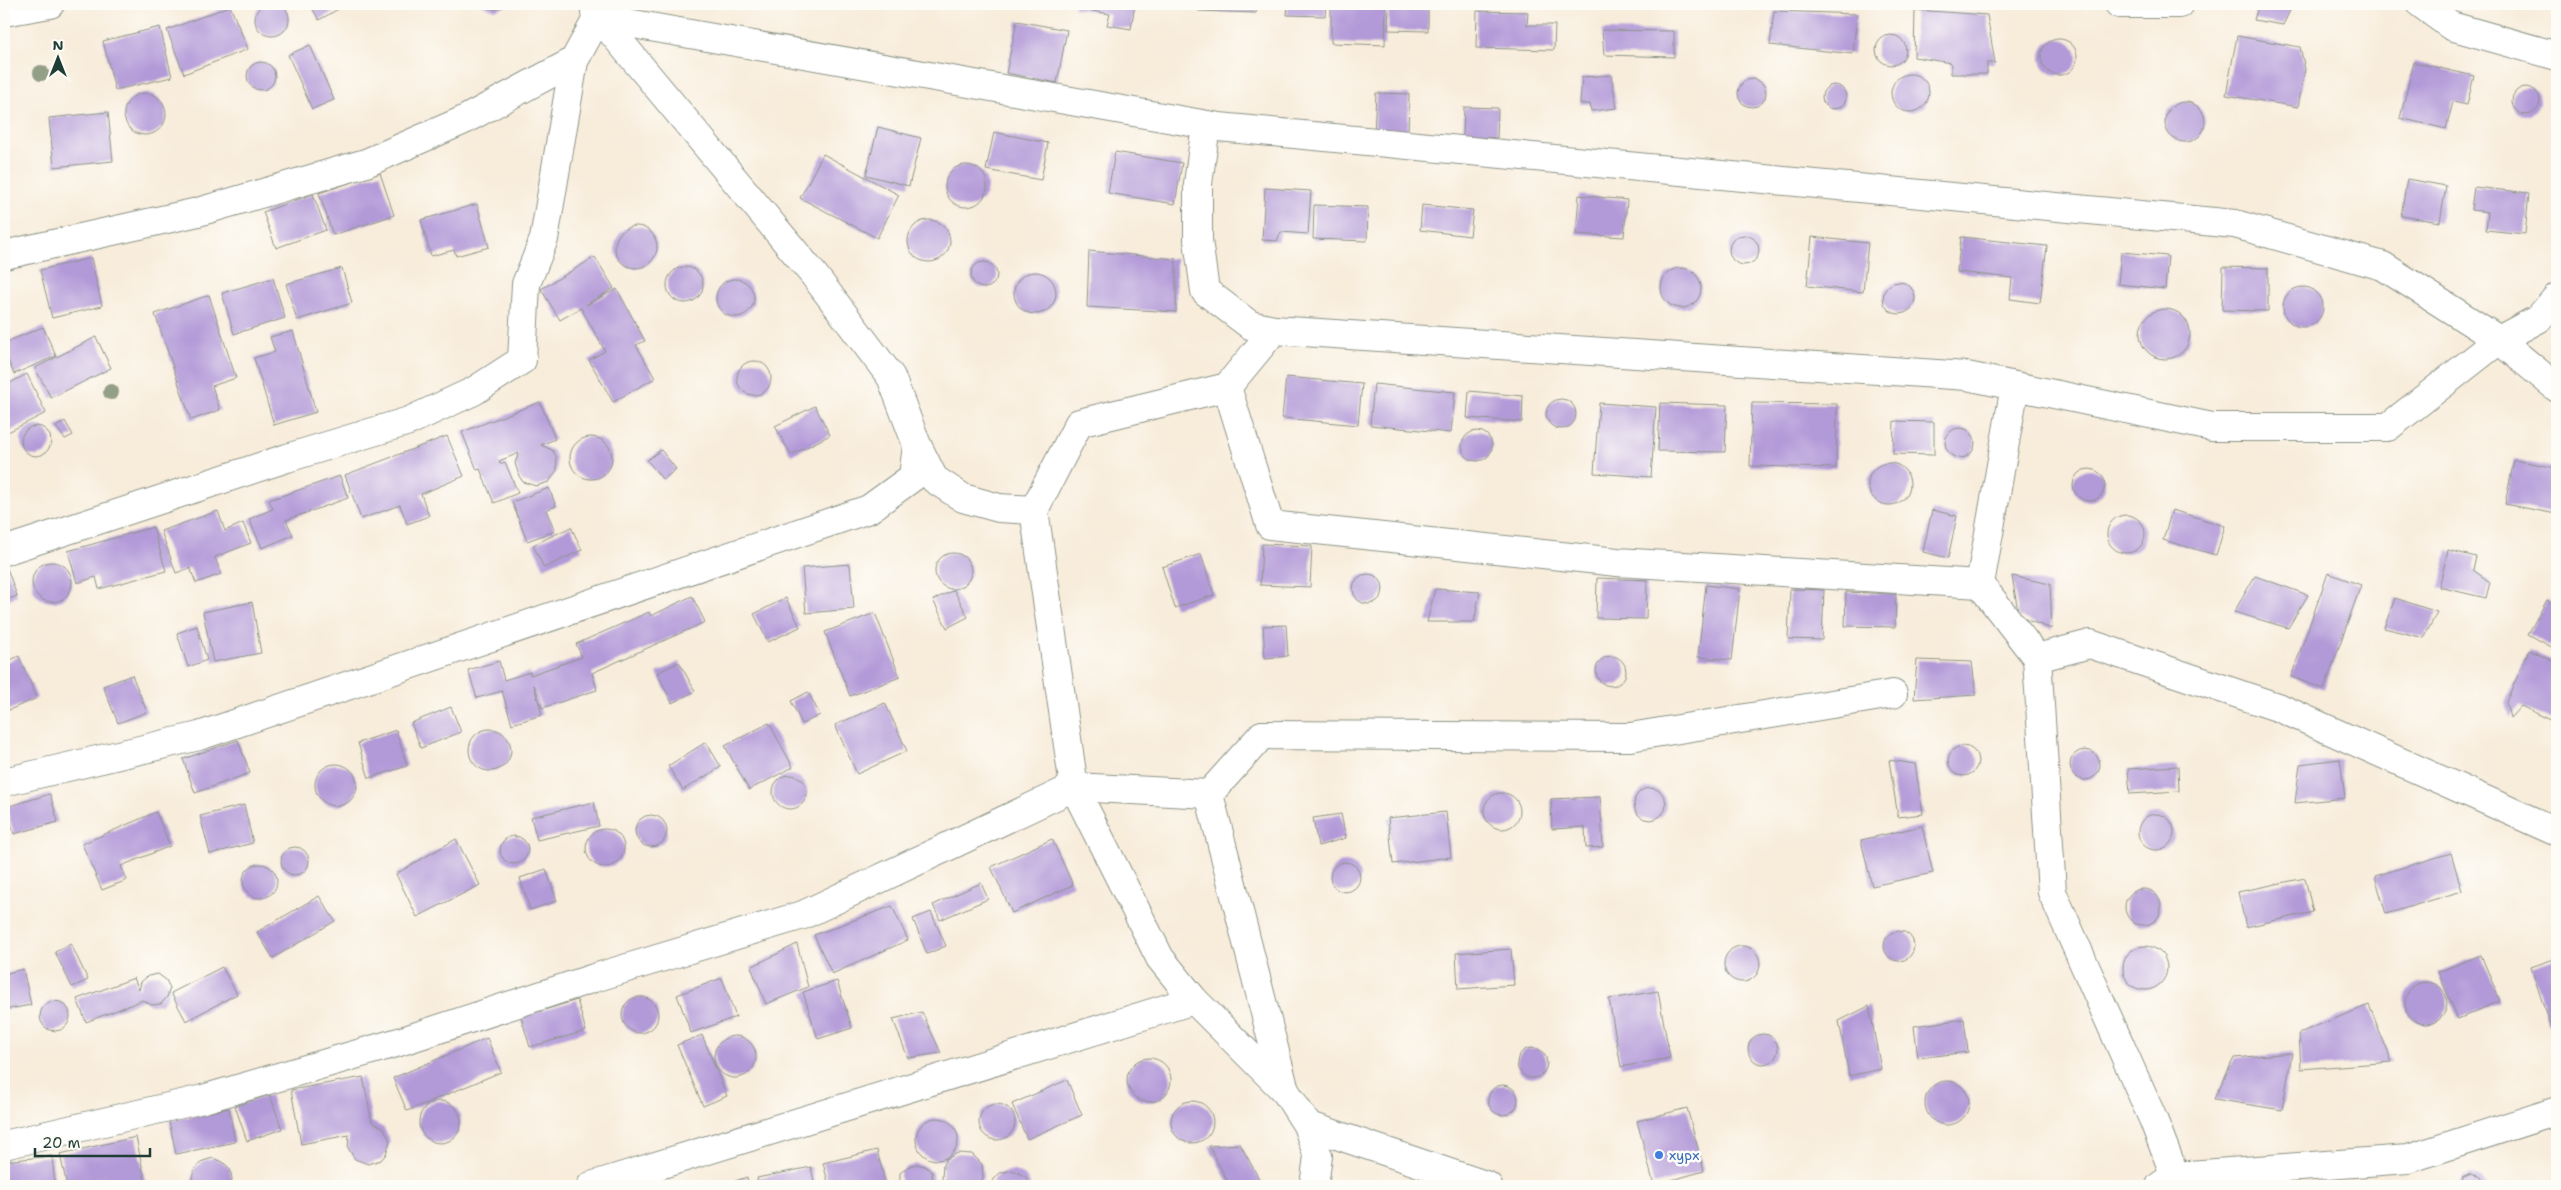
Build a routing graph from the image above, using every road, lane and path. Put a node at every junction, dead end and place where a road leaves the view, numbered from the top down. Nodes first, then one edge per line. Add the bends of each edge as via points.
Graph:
1 (50, 4) edge
2 (2119, 4) edge
3 (2179, 4) edge
4 (2421, 4) edge
5 (598, 8) edge
6 (4, 12) edge
7 (2557, 56) edge
8 (574, 61) junction
9 (1206, 125) junction
10 (4, 255) edge
11 (2557, 297) edge
12 (1274, 330) junction
13 (2499, 340) junction
14 (2015, 386) junction
15 (1227, 387) junction
16 (2557, 388) edge
17 (917, 445) junction
18 (1034, 510) junction
19 (4, 552) edge
20 (1980, 584) junction
21 (2037, 658) junction
22 (1893, 694) dead end
23 (4, 782) edge
24 (1074, 787) junction
25 (1209, 794) junction
26 (2557, 832) edge
27 (1194, 1000) junction
28 (1286, 1092) junction
29 (2557, 1111) edge
30 (1307, 1125) junction
31 (4, 1145) edge
32 (2167, 1181) edge
33 (591, 1186) edge
34 (1314, 1186) edge
35 (1488, 1186) edge

1 - 6 street
2 - 3 street
4 - 7 street via 2450,26
5 - 8 street
5 - 9 street
5 - 17 street via 814,275 891,376
8 - 10 street via 462,121 366,163 198,212
8 - 19 street via 544,239 526,284 522,360 474,391 409,421
9 - 12 street via 1198,184 1198,240 1205,291 1250,325
9 - 13 street via 2235,224 2383,266
11 - 13 street via 2538,319
12 - 14 street via 1967,376
12 - 15 street
13 - 14 street via 2388,426 2212,426
13 - 16 street
14 - 20 street
15 - 18 street via 1079,423
15 - 20 street via 1270,525 1617,562
17 - 18 street via 934,479 963,498 999,508
17 - 23 street via 913,477 869,509 199,736
18 - 24 street
20 - 21 street
21 - 26 street via 2090,644 2099,647 2280,708
21 - 32 street via 2052,892 2152,1119
22 - 25 street via 1630,737 1262,735
24 - 25 street
24 - 27 street via 1160,958
24 - 31 street via 804,916 594,978 399,1042 203,1099
25 - 28 street
27 - 28 street
27 - 33 street
28 - 30 street
29 - 32 street via 2408,1159
30 - 34 street via 1318,1156
30 - 35 street

